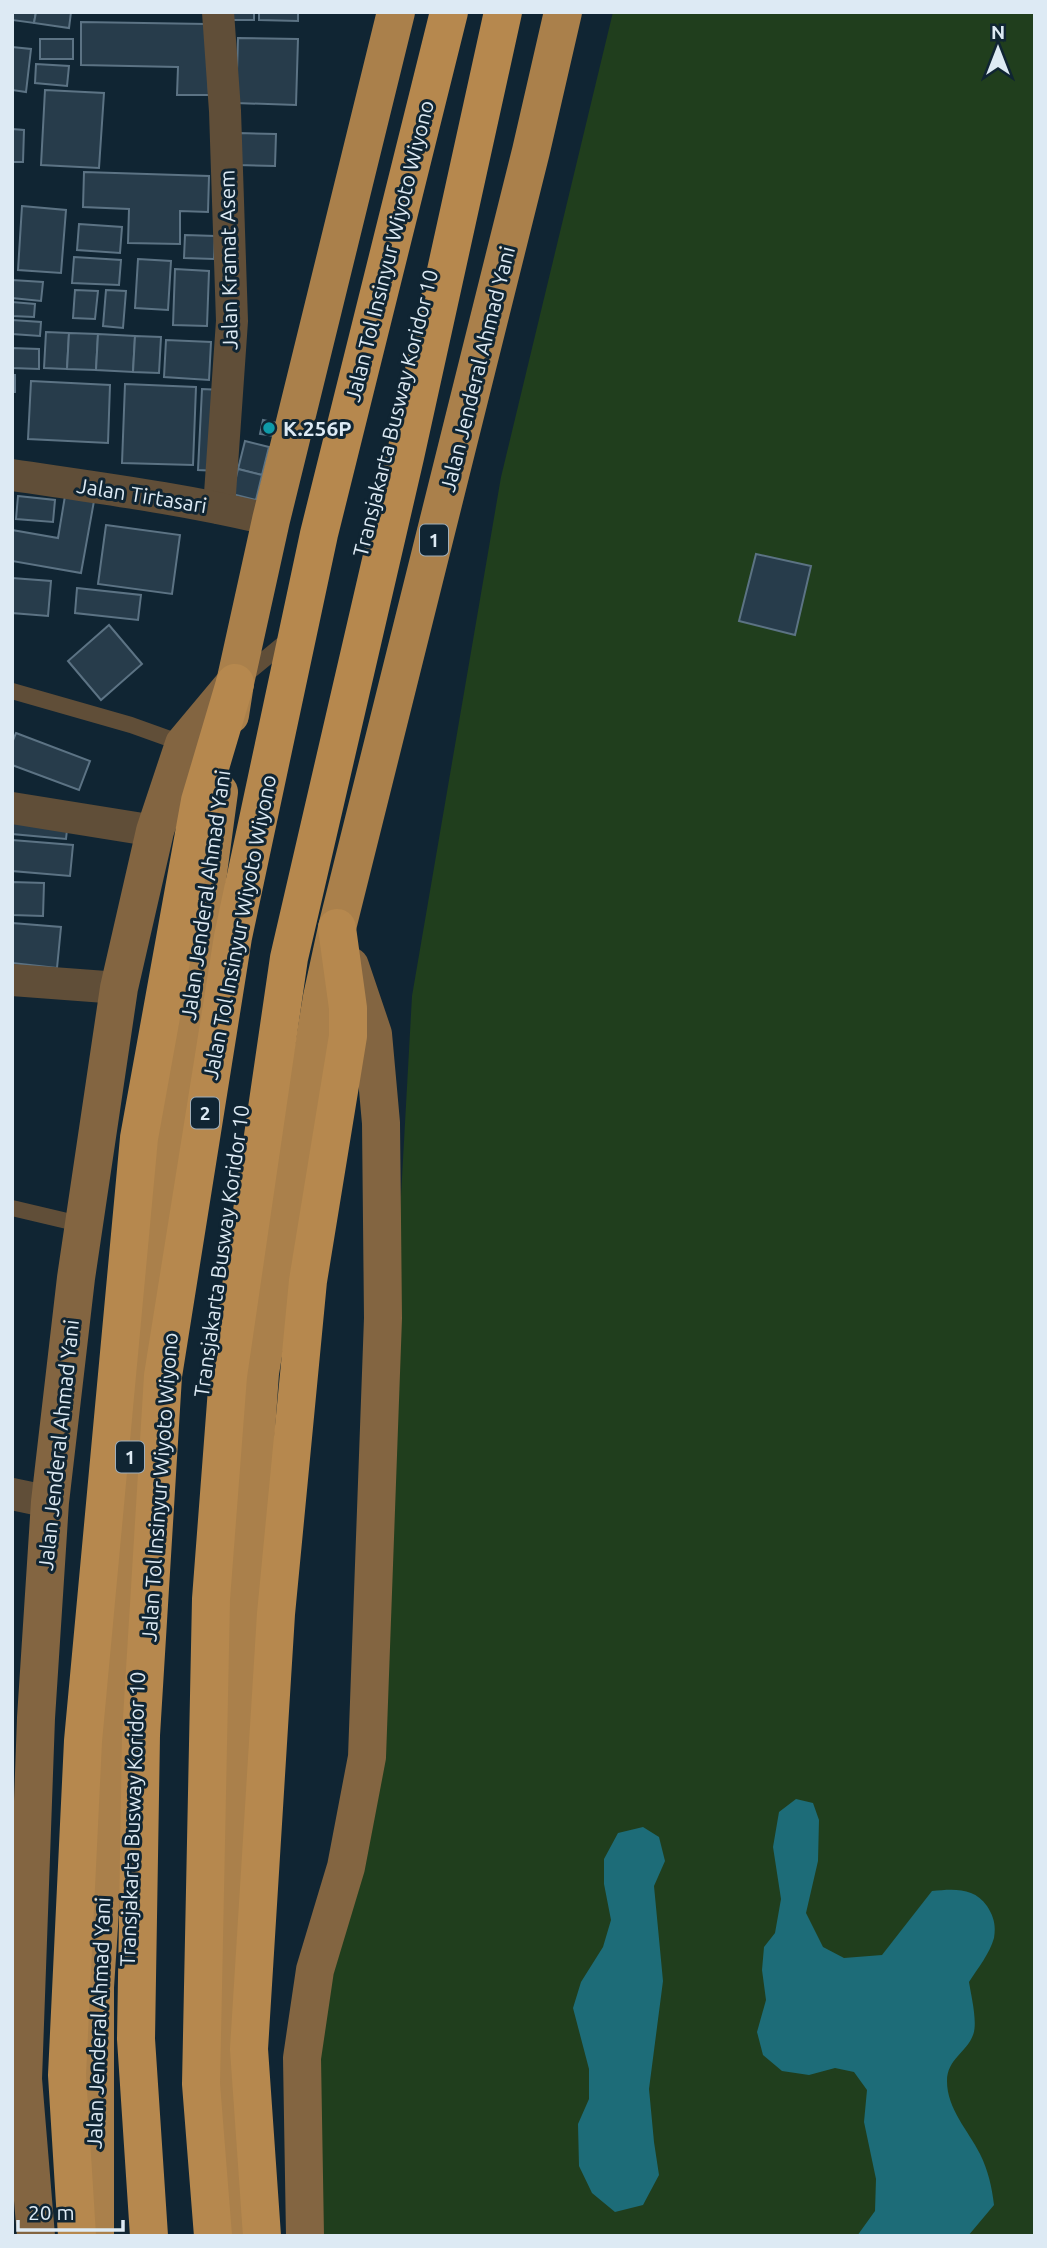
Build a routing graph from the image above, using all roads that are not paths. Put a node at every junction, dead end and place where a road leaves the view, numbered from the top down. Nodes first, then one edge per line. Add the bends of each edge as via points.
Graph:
1 (218, 12) edge
2 (396, 12) edge
3 (449, 12) edge
4 (460, 12) edge
5 (503, 12) edge
6 (516, 12) edge
7 (563, 12) edge
8 (12, 475) edge
9 (219, 508) junction
10 (271, 520) junction
11 (315, 618) junction
12 (235, 683) junction
13 (12, 691) edge
14 (184, 744) junction
15 (12, 808) edge
16 (316, 823) junction
17 (155, 831) junction
18 (337, 928) junction
19 (12, 980) edge
20 (119, 988) junction
21 (12, 1208) edge
22 (84, 1225) junction
23 (12, 1494) edge
24 (50, 1502) junction
25 (18, 2080) edge
26 (36, 2236) edge
27 (77, 2236) edge
28 (94, 2236) edge
29 (149, 2236) edge
30 (160, 2236) edge
31 (207, 2236) edge
32 (213, 2236) edge
33 (239, 2236) edge
34 (262, 2236) edge
35 (305, 2236) edge

1 - 9 street, Jalan Kramat Asem via 232,321
2 - 10 highway, Jalan Jenderal Ahmad Yani / 1
3 - 29 highway, Jalan Tol Insinyur Wiyoto Wiyono / 2, bridge via 319,534 236,923 163,1376 141,1735 136,2039
4 - 11 lane, Transjakarta Busway Koridor 10
5 - 32 highway, bridge via 289,958 228,1376 211,1599 201,2070
6 - 16 lane, Transjakarta Busway Koridor 10
7 - 18 highway, Jalan Jenderal Ahmad Yani / 1
8 - 9 street, Jalan Tirtasari
9 - 10 street, Jalan Tirtasari
10 - 12 highway, Jalan Jenderal Ahmad Yani / 1
11 - 12 lane
11 - 30 lane, Transjakarta Busway Koridor 10 via 247,940 176,1379 153,1739 147,2034
12 - 14 main road, Jalan Jenderal Ahmad Yani / 1
12 - 27 highway via 200,801 139,1138 83,1741 67,2075
12 - 28 highway, Jalan Jenderal Ahmad Yani / 1 via 131,1439 95,1987
13 - 14 lane via 131,724
14 - 17 main road, Jalan Jenderal Ahmad Yani / 1
15 - 17 street
16 - 18 lane, Transjakarta Busway Koridor 10
16 - 31 lane, Transjakarta Busway Koridor 10 via 301,881 271,1053 224,1363 216,1453 200,1770 194,2027
17 - 20 main road, Jalan Jenderal Ahmad Yani / 1
18 - 33 highway, Jalan Jenderal Ahmad Yani / 1 via 259,1386 242,1633 225,2071
18 - 34 highway via 348,1036 305,1309 276,1614 248,2049
18 - 35 main road via 373,1034 382,1124 383,1318 367,1757 346,1867 315,1970 302,2058
19 - 20 street
20 - 22 main road, Jalan Jenderal Ahmad Yani / 1
21 - 22 lane
22 - 24 main road, Jalan Jenderal Ahmad Yani / 1
23 - 24 street
24 - 25 main road, Jalan Jenderal Ahmad Yani / 1 via 30,1717
25 - 26 main road, Jalan Jenderal Ahmad Yani / 1

